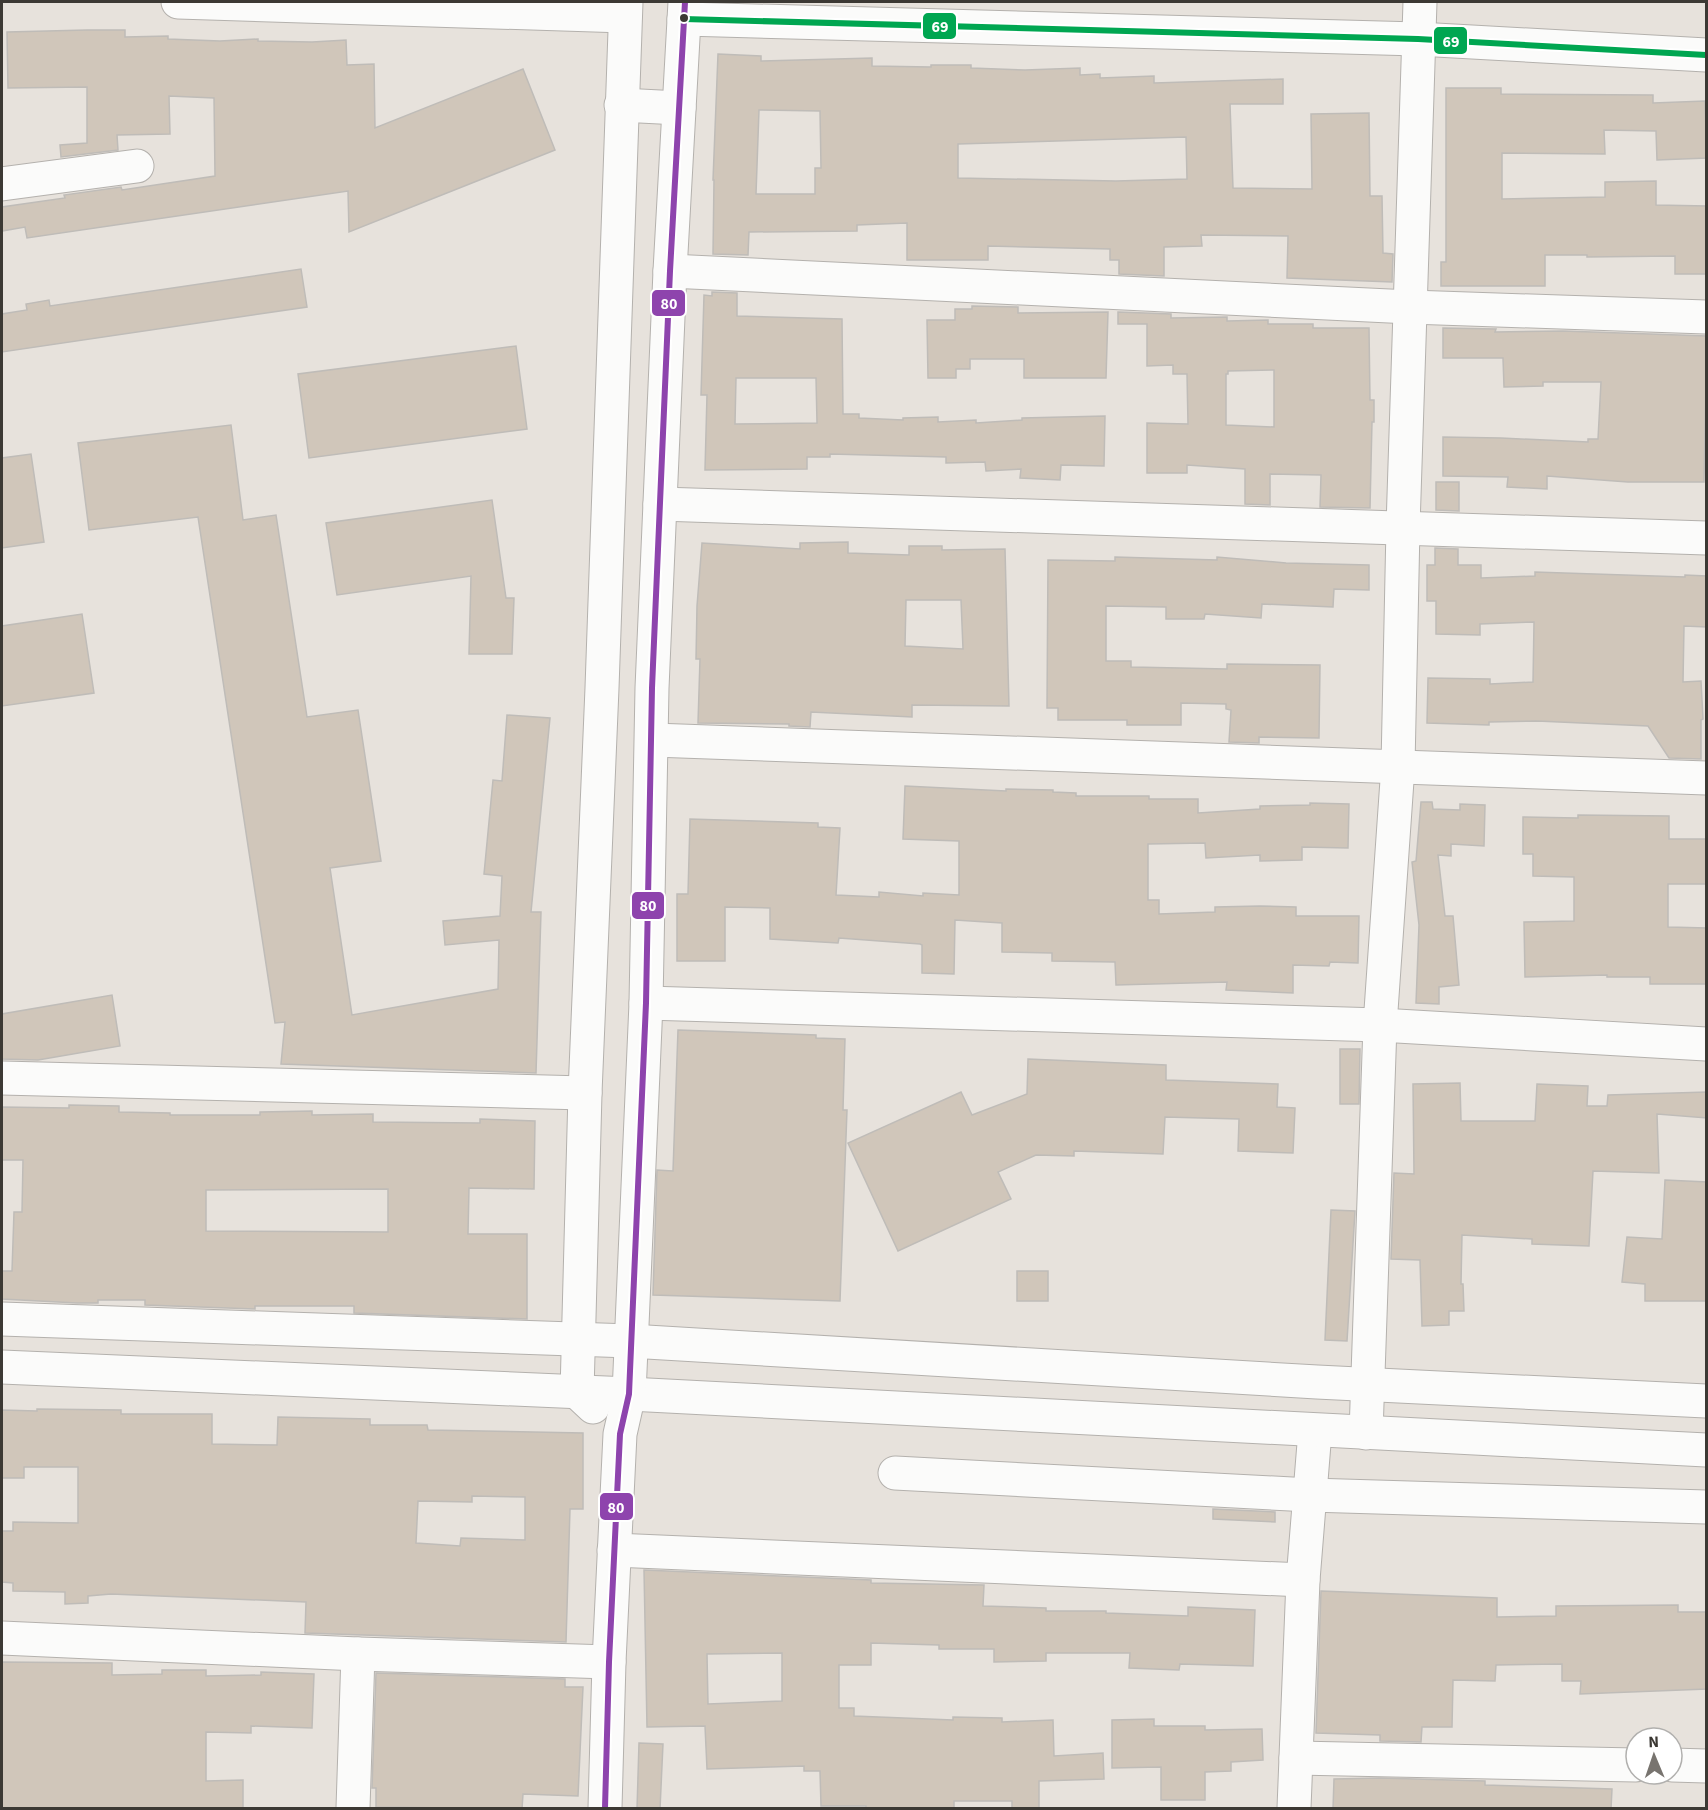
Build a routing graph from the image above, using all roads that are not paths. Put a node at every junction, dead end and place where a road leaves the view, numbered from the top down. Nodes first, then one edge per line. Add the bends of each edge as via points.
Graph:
1 (178, 2) edge
2 (1420, 2) edge
3 (625, 9) edge
4 (684, 10) edge
5 (1418, 39) junction
6 (1707, 55) edge
7 (621, 105) junction
8 (679, 108) junction
9 (137, 166) dead end
10 (2, 184) edge
11 (670, 271) junction
12 (1410, 307) junction
13 (1707, 317) edge
14 (660, 504) junction
15 (1403, 527) junction
16 (1707, 538) edge
17 (653, 740) junction
18 (1398, 766) junction
19 (1707, 778) edge
20 (645, 1004) junction
21 (1380, 1025) junction
22 (1707, 1044) edge
23 (2, 1078) edge
24 (585, 1093) junction
25 (2, 1319) edge
26 (579, 1339) junction
27 (630, 1341) junction
28 (2, 1367) edge
29 (1366, 1385) junction
30 (577, 1392) junction
31 (629, 1394) junction
32 (1707, 1401) edge
33 (1315, 1431) junction
34 (1366, 1433) junction
35 (620, 1434) junction
36 (1707, 1450) edge
37 (895, 1473) dead end
38 (1310, 1495) junction
39 (1707, 1507) edge
40 (614, 1550) junction
41 (1303, 1581) junction
42 (2, 1638) edge
43 (358, 1654) junction
44 (609, 1662) junction
45 (1296, 1758) junction
46 (1624, 1765) edge
47 (1684, 1765) edge
48 (1707, 1766) edge
49 (353, 1809) edge
50 (605, 1809) edge
51 (1294, 1809) edge

1 - 3 street
2 - 5 street
3 - 7 street
4 - 5 street
4 - 8 street
5 - 6 street
5 - 12 street
7 - 8 street
7 - 24 street
8 - 11 street
9 - 10 street
11 - 12 street
11 - 14 street
12 - 13 street
12 - 15 street
14 - 15 street
14 - 17 street
15 - 16 street
15 - 18 street
17 - 18 street
17 - 20 street
18 - 19 street
18 - 21 street
20 - 21 street
20 - 27 street
21 - 22 street
21 - 29 street
23 - 24 street
24 - 26 street
25 - 26 street
26 - 27 street
26 - 30 street
27 - 29 street
27 - 31 street
28 - 30 street
29 - 32 street
29 - 34 street
30 - 31 street
30 - 35 street
31 - 33 street
31 - 35 street
33 - 34 street
33 - 38 street
34 - 36 street
35 - 40 street
37 - 38 street
38 - 39 street
38 - 41 street
40 - 41 street
40 - 44 street
41 - 45 street
42 - 43 street
43 - 44 street
43 - 49 street
44 - 50 street
45 - 46 street
45 - 51 street
47 - 48 street

